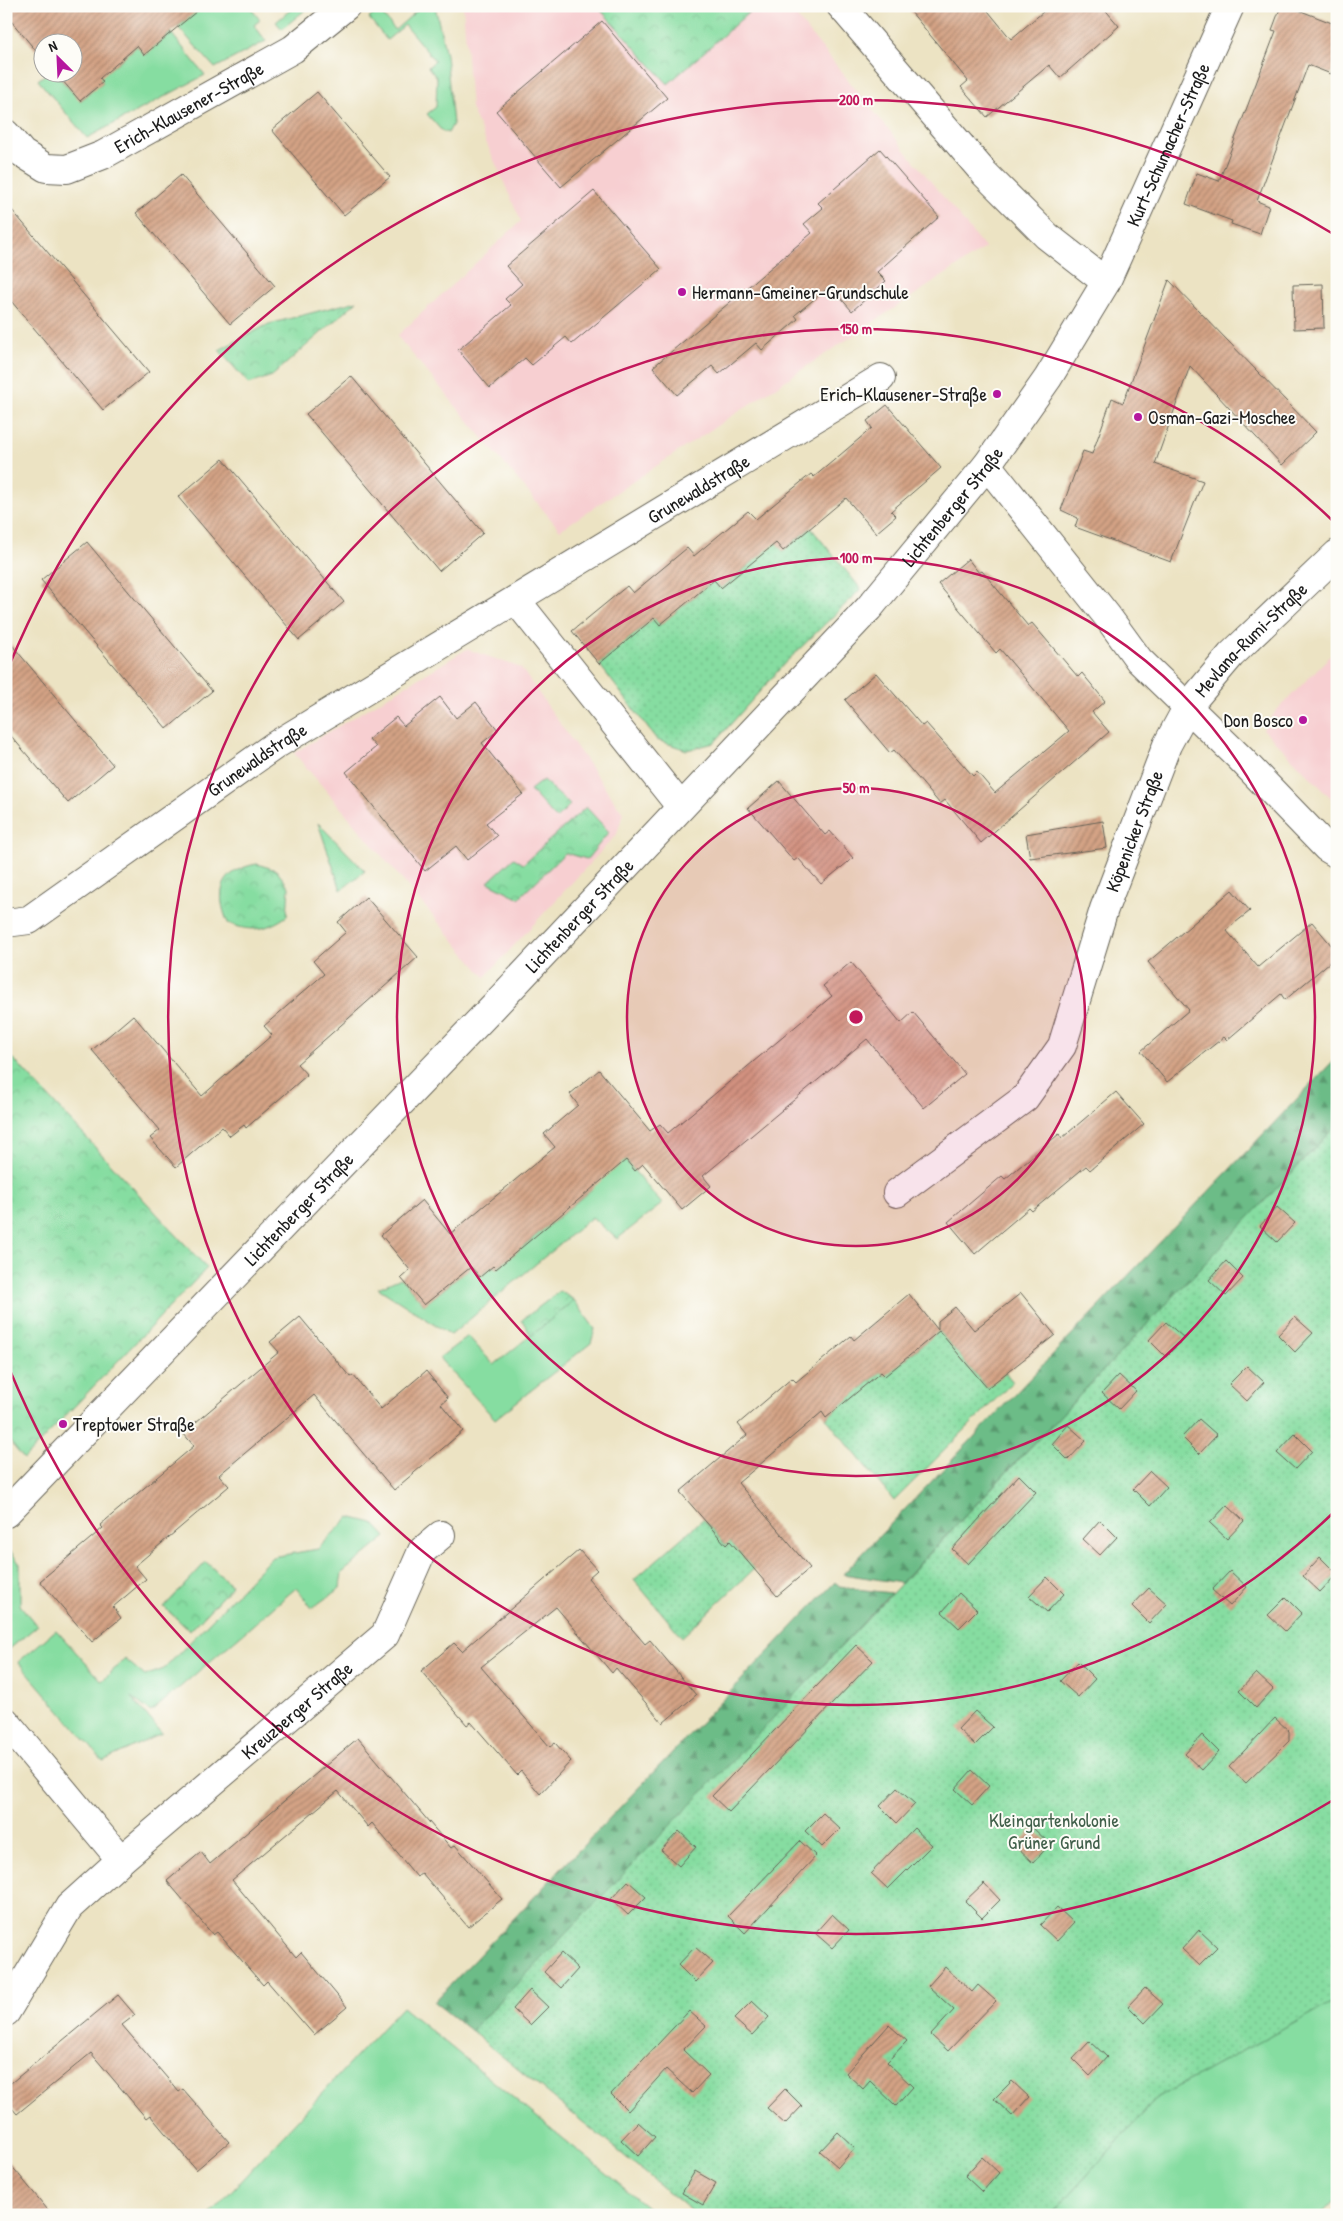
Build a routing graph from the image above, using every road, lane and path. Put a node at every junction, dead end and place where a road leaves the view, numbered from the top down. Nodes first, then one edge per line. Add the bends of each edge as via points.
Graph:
1 (346, 6) edge
2 (842, 6) edge
3 (1230, 6) edge
4 (12, 151) edge
5 (1106, 282) junction
6 (881, 378) dead end
7 (987, 465) junction
8 (1337, 554) edge
9 (516, 600) junction
10 (1188, 706) junction
11 (680, 806) junction
12 (1337, 854) edge
13 (6, 923) edge
14 (897, 1193) dead end
15 (6, 1513) edge
16 (441, 1536) dead end
17 (6, 1722) edge
18 (121, 1860) junction
19 (6, 2012) edge

1 - 4 street, Erich-Klausener-Straße via 293,49 103,155 67,169 46,168
2 - 5 street via 985,174 1048,236
3 - 5 street, Kurt-Schumacher-Straße
5 - 7 street, Lichtenberger Straße via 1048,378
6 - 9 street, Grunewaldstraße
7 - 10 street via 1139,660
7 - 11 street, Lichtenberger Straße via 869,608
8 - 10 street, Mevlana-Rumi-Straße via 1231,655
9 - 11 street
9 - 13 street, Grunewaldstraße via 274,746 29,920
10 - 12 street via 1327,848
10 - 14 street, Köpenicker Straße via 1167,745 1104,909 1062,1046 1025,1098
11 - 15 street, Lichtenberger Straße via 478,1022
16 - 18 street, Kreuzberger Straße via 422,1551 385,1635
17 - 18 street
18 - 19 street via 69,1907

